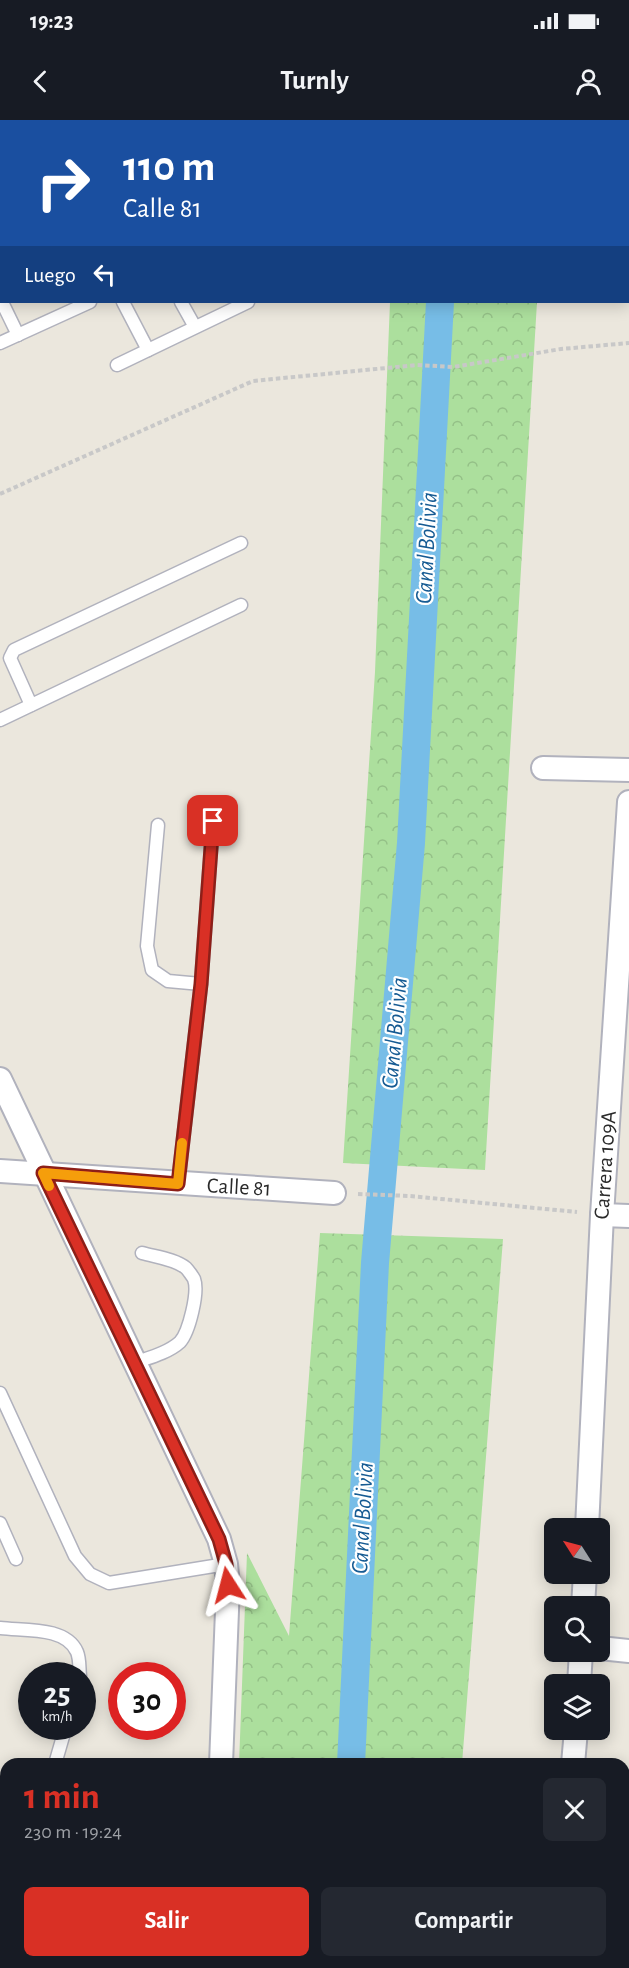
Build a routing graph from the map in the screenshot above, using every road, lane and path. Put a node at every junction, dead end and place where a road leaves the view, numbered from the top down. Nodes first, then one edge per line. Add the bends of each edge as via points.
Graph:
1 (2, 303) edge
2 (88, 303) edge
3 (124, 303) edge
4 (182, 303) edge
5 (243, 303) edge
6 (195, 327) junction
7 (18, 335) junction
8 (0, 343) edge
9 (629, 343) edge
10 (148, 350) junction
11 (117, 366) dead end
12 (0, 494) edge
13 (241, 543) dead end
14 (241, 605) dead end
15 (31, 705) junction
16 (0, 720) edge
17 (543, 768) dead end
18 (629, 770) edge
19 (629, 802) edge
20 (213, 821) dead end
21 (158, 825) dead end
22 (201, 984) junction
23 (0, 1079) edge
24 (0, 1171) edge
25 (43, 1173) junction
26 (178, 1184) junction
27 (345, 1193) joint
28 (602, 1215) junction
29 (629, 1216) edge
30 (142, 1253) dead end
31 (134, 1363) junction
32 (0, 1393) edge
33 (587, 1518) edge
34 (0, 1523) edge
35 (16, 1559) dead end
36 (226, 1564) junction
37 (0, 1628) edge
38 (610, 1649) edge
39 (629, 1650) edge
40 (79, 1662) edge
41 (62, 1740) edge
42 (575, 1740) edge
43 (57, 1758) edge
44 (221, 1758) edge
45 (574, 1758) edge

1 - 7 lane
2 - 7 lane
3 - 10 lane
4 - 6 lane
5 - 6 lane
6 - 10 lane
7 - 8 lane
9 - 12 path via 561,349 454,367 417,366 253,381
10 - 11 lane
13 - 15 lane via 14,650 10,658
14 - 15 lane
15 - 16 lane
17 - 18 street
19 - 28 street, Carrera 109A
20 - 22 lane
21 - 22 lane via 147,946 152,970 168,981
22 - 26 lane
23 - 25 street
24 - 25 street, Calle 81
25 - 26 street, Calle 81
25 - 31 street
26 - 27 street, Calle 81
27 - 28 path
28 - 29 street
28 - 33 street, Carrera 109A
30 - 31 lane via 186,1268 194,1279 194,1304 180,1341 160,1354
31 - 36 street via 219,1539
32 - 36 lane via 75,1556 90,1574 109,1583
34 - 35 lane
36 - 44 street
37 - 40 lane via 57,1634 70,1642
38 - 39 street
41 - 43 lane
42 - 45 street

